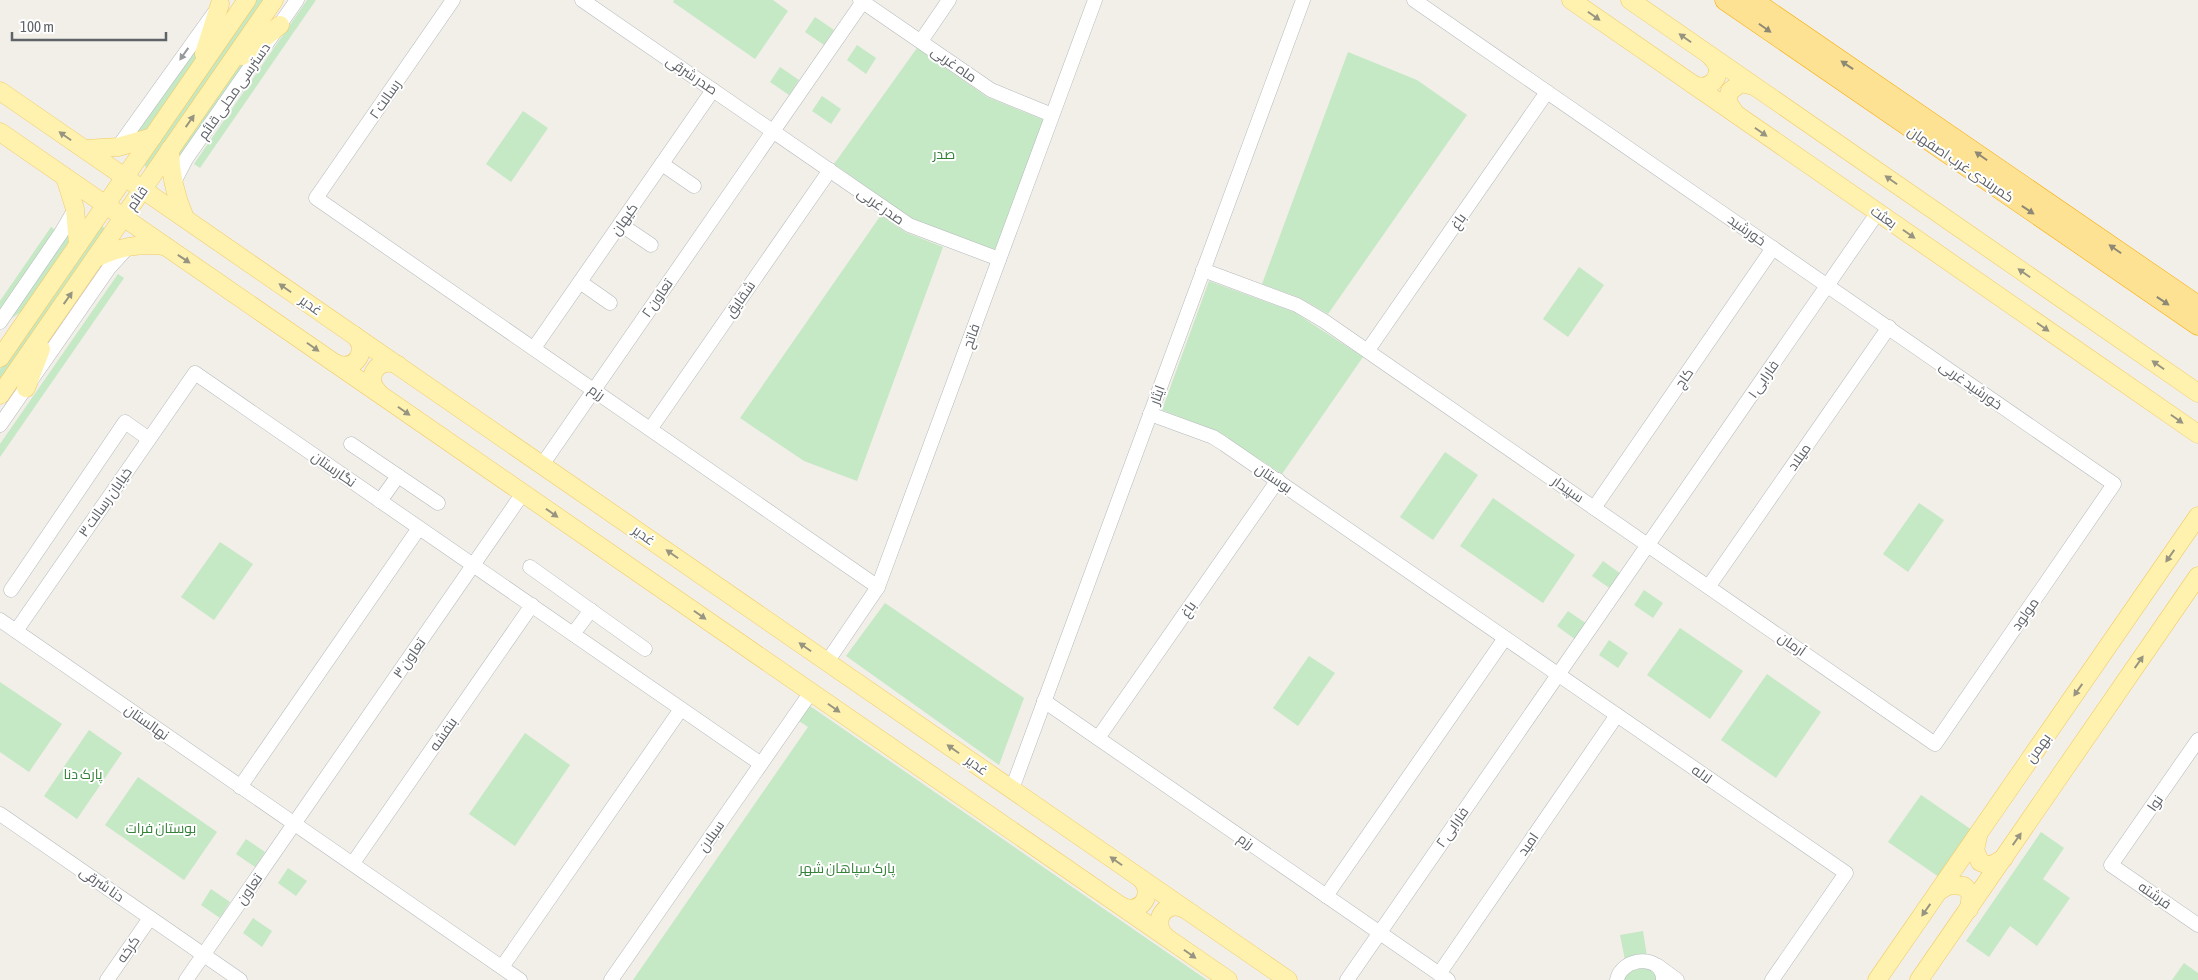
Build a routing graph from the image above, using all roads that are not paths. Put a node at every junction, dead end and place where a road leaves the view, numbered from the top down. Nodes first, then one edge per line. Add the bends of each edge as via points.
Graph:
1 (248, 0) edge
2 (274, 0) edge
3 (297, 0) edge
4 (453, 0) edge
5 (582, 0) edge
6 (949, 0) edge
7 (1095, 0) edge
8 (1303, 0) edge
9 (1414, 0) edge
10 (1570, 0) edge
11 (1630, 0) edge
12 (1725, 0) edge
13 (1752, 0) edge
14 (862, 1) edge
15 (221, 2) edge
16 (280, 25) junction
17 (921, 41) junction
18 (1711, 56) junction
19 (224, 71) junction
20 (198, 72) junction
21 (1692, 84) junction
22 (1754, 86) junction
23 (713, 90) junction
24 (0, 91) edge
25 (1548, 92) junction
26 (1735, 113) junction
27 (1052, 115) junction
28 (0, 132) edge
29 (773, 132) junction
30 (153, 137) junction
31 (118, 147) junction
32 (85, 149) junction
33 (170, 149) junction
34 (141, 154) junction
35 (662, 164) junction
36 (158, 167) junction
37 (830, 170) junction
38 (65, 177) junction
39 (125, 177) junction
40 (173, 184) junction
41 (694, 186) dead end
42 (142, 190) junction
43 (316, 198) joint
44 (106, 205) junction
45 (75, 209) junction
46 (1878, 212) junction
47 (123, 218) junction
48 (185, 218) junction
49 (620, 224) junction
50 (90, 228) junction
51 (108, 240) junction
52 (78, 245) junction
53 (651, 245) dead end
54 (129, 246) junction
55 (166, 246) junction
56 (1773, 248) junction
57 (95, 258) junction
58 (999, 259) junction
59 (1203, 270) junction
60 (580, 282) junction
61 (1827, 286) junction
62 (610, 303) dead end
63 (2198, 306) edge
64 (35, 308) junction
65 (52, 320) junction
66 (0, 322) edge
67 (2198, 325) edge
68 (1889, 327) junction
69 (0, 336) edge
70 (354, 336) junction
71 (534, 348) junction
72 (1368, 350) junction
73 (0, 358) edge
74 (335, 363) junction
75 (398, 365) junction
76 (195, 373) joint
77 (26, 388) junction
78 (594, 390) junction
79 (378, 393) junction
80 (2198, 393) edge
81 (0, 395) edge
82 (1150, 414) junction
83 (0, 425) edge
84 (651, 428) junction
85 (2198, 434) edge
86 (149, 440) junction
87 (351, 444) dead end
88 (542, 465) junction
89 (398, 476) junction
90 (1278, 480) junction
91 (2114, 484) joint
92 (523, 493) junction
93 (380, 501) junction
94 (438, 503) dead end
95 (1594, 508) junction
96 (2198, 516) edge
97 (419, 528) junction
98 (1648, 545) junction
99 (473, 565) junction
100 (530, 567) dead end
101 (2198, 576) edge
102 (1709, 586) junction
103 (878, 587) junction
104 (11, 590) dead end
105 (532, 604) junction
106 (591, 610) junction
107 (0, 620) edge
108 (16, 631) junction
109 (573, 634) junction
110 (1505, 638) junction
111 (645, 649) dead end
112 (827, 662) junction
113 (1558, 674) junction
114 (811, 692) junction
115 (1044, 701) junction
116 (681, 709) junction
117 (1618, 715) junction
118 (1098, 738) junction
119 (2198, 740) edge
120 (1935, 744) joint
121 (761, 764) junction
122 (240, 786) junction
123 (1012, 789) junction
124 (0, 814) edge
125 (294, 824) junction
126 (1978, 836) junction
127 (2004, 858) junction
128 (353, 863) junction
129 (2112, 865) joint
130 (1140, 878) junction
131 (1939, 892) junction
132 (1326, 896) junction
133 (1121, 906) junction
134 (1185, 909) junction
135 (1969, 909) junction
136 (150, 918) junction
137 (2198, 925) edge
138 (1379, 933) junction
139 (1166, 937) junction
140 (204, 954) junction
141 (1658, 966) junction
142 (502, 967) junction
143 (1443, 977) edge
144 (1617, 978) edge
145 (107, 980) edge
146 (186, 980) edge
147 (240, 980) edge
148 (520, 980) edge
149 (611, 980) edge
150 (1227, 980) edge
151 (1288, 980) edge
152 (1347, 980) edge
153 (1663, 980) edge
154 (1677, 980) edge
155 (1772, 980) edge
156 (1877, 980) edge
157 (1919, 980) edge

1 - 20 main road, قائم
2 - 19 main road, قائم
3 - 16 street, دسترسی محلی قائم
4 - 43 street, رسالت ۲
5 - 23 street, صدر شرقی
6 - 17 street
7 - 27 street, فاتح
8 - 59 street, ایثار
9 - 25 street, خورشید
10 -> 21 main road, بعثت
18 -> 11 main road
12 -> 67 highway, کمربندی غرب اصفهان
63 -> 13 highway, کمربندی غرب اصفهان
14 - 17 street, ماه غربی
14 - 29 street, تعاون ۲
15 - 20 main road
15 -> 31 street
16 - 19 main road
16 - 40 street, دسترسی محلی قائم via 186,159
17 - 27 street, ماه غربی via 990,90
18 - 21 main road via 1718,65 1716,80 1702,87
18 - 22 main road
33 -> 19 main road, قائم
20 - 30 main road, قائم
21 - 26 main road, بعثت
22 - 26 main road via 1741,83 1730,91 1727,101
80 -> 22 main road
23 - 29 street, صدر شرقی
23 - 35 street, کیهان
32 -> 24 main road, غدیر
25 - 56 street, خورشید
25 - 72 street, باغ
26 -> 46 main road, بعثت
27 - 58 street, فاتح
28 - 38 main road
29 - 37 street, صدر غربی
29 - 78 street, تعاون ۲
30 - 31 main road
30 - 34 main road, قائم
31 - 32 main road
32 - 39 main road, غدیر
33 - 36 main road, قائم
33 - 40 main road
34 - 36 main road via 140,166 146,172 152,173
34 - 39 main road, قائم
35 - 41 street
35 - 49 street, کیهان
36 - 42 main road, قائم
37 - 58 street, صدر غربی via 909,225
37 - 84 street, شقایق
38 - 44 main road
38 - 45 main road
39 - 42 main road, غدیر
39 - 44 main road, قائم
40 - 48 main road
42 - 47 main road, قائم
42 - 48 main road, غدیر
43 - 71 street, رزم
44 - 47 main road
44 - 50 main road, قائم
45 - 52 main road
45 - 66 street
46 - 61 street, فارابی ۱
46 -> 85 main road, بعثت
47 - 51 main road, قائم
47 - 55 main road
70 -> 48 main road, غدیر
49 - 53 street
49 - 60 street, کیهان
50 - 51 main road via 97,223 108,226 111,231
50 - 52 main road, قائم
51 - 57 main road, قائم
52 - 64 main road, قائم
54 - 55 main road
54 - 57 main road
54 - 77 street via 109,268
55 -> 74 main road
56 - 61 street, خورشید
56 - 95 street, کاج
65 -> 57 main road, قائم
58 - 103 street, فاتح
59 - 72 street, سپیدار via 1297,305
59 - 82 street, ایثار
60 - 62 street
60 - 71 street, کیهان
61 - 68 street, خورشید غربی
61 - 98 street, فارابی ۱
64 - 69 main road
64 - 73 main road, قائم
65 - 77 main road
65 - 81 main road, قائم
68 - 91 street, خورشید غربی
68 - 102 street, میلاد
70 - 74 main road via 361,344 359,359 350,365
70 - 75 main road, غدیر
71 - 78 street, رزم
72 - 95 street, سپیدار
74 - 79 main road
75 - 79 main road via 388,362 374,370 372,385
75 - 88 main road, غدیر
76 - 86 street, خیابان رسالت ۳
76 - 93 street, نگارستان
77 - 83 street
78 - 84 street, رزم
78 - 88 street, تعاون ۲
79 -> 92 main road
82 - 90 street, بوستان via 1213,437
82 - 115 street, ایثار
84 - 103 street, رزم
86 - 104 street via 125,422
86 - 108 street, خیابان رسالت ۳
87 - 89 street
112 -> 88 main road, غدیر
89 - 93 street
89 - 94 street
90 - 110 street, بوستان
90 - 118 street, باغ
91 - 120 street, مولود
92 - 99 street, تعاون ۳
92 -> 114 main road
93 - 97 street, نگارستان
95 - 98 street, سپیدار
96 -> 126 main road, بهمن
97 - 99 street, نگارستان
97 - 122 street
98 - 102 street, آرمان
98 - 113 street, فارابی ۱
99 - 105 street, نگارستان
99 - 125 street, تعاون ۳
100 - 106 street
127 -> 101 main road
102 - 120 street, آرمان
103 - 112 street, فاتح
105 - 109 street, نگارستان
105 - 128 street, بنفشه
106 - 109 street
106 - 111 street
107 - 108 street, نهالستان
108 - 122 street, نهالستان
109 - 116 street, نگارستان
110 - 113 street, لاله
110 - 132 street
123 -> 112 main road, غدیر
113 - 117 street, لاله
113 - 138 street, فارابی ۲
114 - 121 street, سبلان
114 -> 133 main road
115 - 118 street, رزم
115 - 123 street, ایثار
116 - 121 street, نگارستان
116 - 142 street
117 - 143 street, امید
117 - 155 street, لاله via 1846,874
118 - 132 street, رزم
119 - 129 street, نوا
121 - 149 street, سبلان
122 - 125 street, نهالستان
130 -> 123 main road, غدیر
124 - 136 street, دنا شرقی
125 - 128 street, نهالستان
125 - 140 street, تعاون
126 - 127 main road via 1975,850 1980,862 1990,866
126 - 131 main road, بهمن
127 - 135 main road
128 - 142 street, نهالستان
129 - 137 street, فرشته
130 - 133 main road via 1148,892 1145,902 1131,909
130 - 134 main road, غدیر
131 - 135 main road via 1949,884 1964,886 1971,894
131 -> 156 main road, بهمن
132 - 138 street, رزم
133 - 139 main road
134 - 139 main road via 1170,907 1162,913 1158,923
134 - 151 main road, غدیر
135 - 157 main road
136 - 140 street, دنا شرقی
136 - 145 street, کرخه
138 - 143 street, رزم
138 - 152 street, فارابی ۲
139 -> 150 main road
140 - 146 street, تعاون
140 - 147 street, دنا شرقی
141 - 144 street via 1648,961 1626,965
141 - 153 street
141 - 154 street
142 - 148 street, نهالستان

